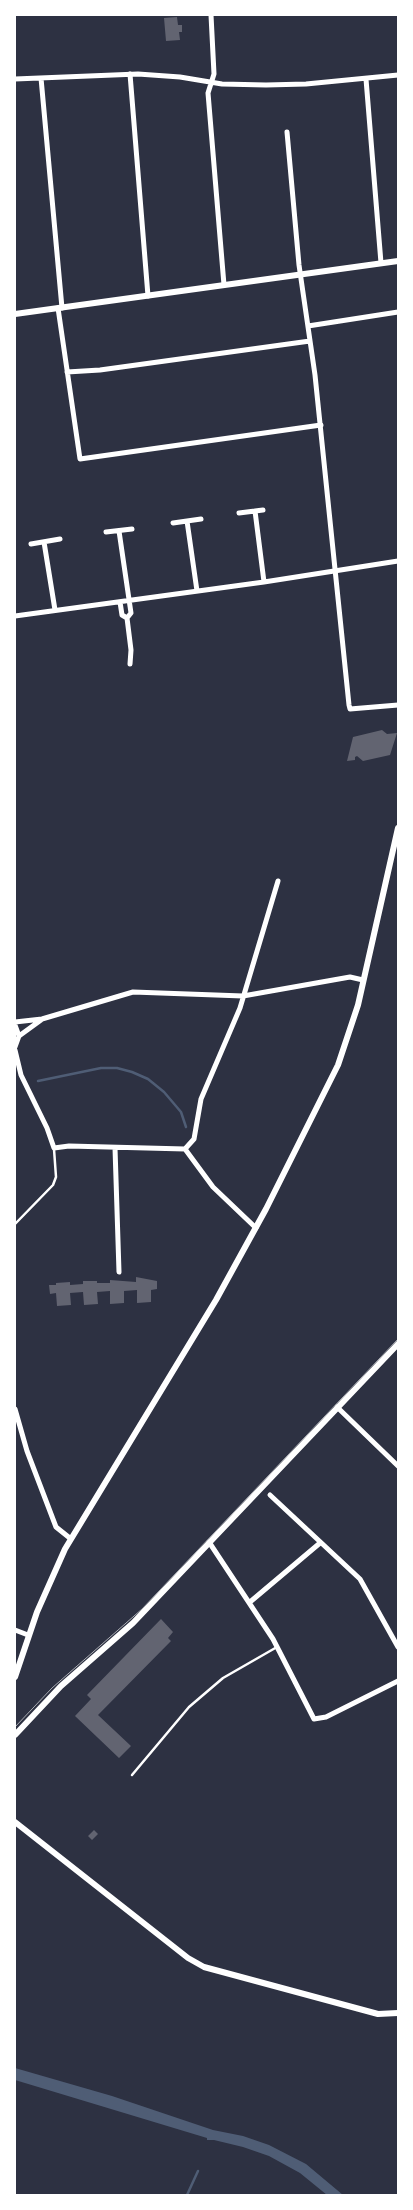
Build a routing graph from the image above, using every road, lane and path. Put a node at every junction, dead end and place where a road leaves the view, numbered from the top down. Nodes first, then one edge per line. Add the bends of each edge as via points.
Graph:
1 (211, 15) edge
2 (130, 74) junction
3 (398, 76) edge
4 (41, 78) junction
5 (15, 79) edge
6 (366, 79) junction
7 (211, 82) junction
8 (287, 132) dead end
9 (398, 261) edge
10 (381, 263) junction
11 (300, 274) junction
12 (224, 285) junction
13 (148, 296) junction
14 (60, 308) junction
15 (398, 312) edge
16 (15, 314) edge
17 (308, 326) junction
18 (310, 341) junction
19 (67, 372) junction
20 (320, 425) junction
21 (263, 510) dead end
22 (254, 511) junction
23 (239, 513) dead end
24 (201, 519) dead end
25 (186, 521) junction
26 (173, 523) dead end
27 (132, 529) dead end
28 (119, 531) junction
29 (106, 532) dead end
30 (60, 540) dead end
31 (44, 542) junction
32 (31, 544) dead end
33 (398, 561) edge
34 (334, 570) junction
35 (264, 582) junction
36 (196, 591) junction
37 (129, 600) junction
38 (120, 602) junction
39 (54, 610) junction
40 (15, 616) edge
41 (127, 618) junction
42 (130, 664) dead end
43 (398, 705) edge
44 (398, 828) edge
45 (395, 855) edge
46 (278, 881) dead end
47 (363, 980) junction
48 (243, 996) junction
49 (42, 1019) junction
50 (15, 1024) edge
51 (19, 1036) junction
52 (15, 1048) edge
53 (15, 1069) edge
54 (21, 1075) junction
55 (54, 1148) junction
56 (115, 1148) junction
57 (185, 1149) junction
58 (15, 1224) edge
59 (256, 1228) junction
60 (119, 1272) dead end
61 (398, 1344) edge
62 (337, 1408) junction
63 (15, 1409) edge
64 (398, 1466) edge
65 (270, 1495) dead end
66 (71, 1539) junction
67 (209, 1542) junction
68 (320, 1543) junction
69 (250, 1602) junction
70 (15, 1630) edge
71 (28, 1635) junction
72 (278, 1647) junction
73 (398, 1647) edge
74 (15, 1677) edge
75 (398, 1682) edge
76 (16, 1733) edge
77 (132, 1776) dead end
78 (15, 1822) edge
79 (398, 2013) edge

1 - 7 street via 214,74
2 - 4 street
2 - 7 street
2 - 13 street
3 - 6 street
4 - 5 street
4 - 14 street
6 - 7 street via 282,84
6 - 10 street
7 - 12 street via 208,92
8 - 11 street
9 - 10 street
10 - 11 street
11 - 12 street
11 - 17 street
12 - 13 street
13 - 14 street
14 - 16 street
14 - 19 street
15 - 17 street
17 - 18 street
18 - 19 street
18 - 20 street
19 - 20 street via 80,459
20 - 34 street
21 - 22 street
22 - 23 street
22 - 35 street
24 - 25 street
25 - 26 street
25 - 36 street
27 - 28 street
28 - 29 street
28 - 37 street
30 - 31 street
31 - 32 street
31 - 39 street
33 - 34 street
34 - 35 street
34 - 43 street via 350,709
35 - 36 street
36 - 37 street
37 - 38 street
37 - 41 street via 131,613
38 - 39 street
38 - 41 street via 122,615
39 - 40 street
41 - 42 street
44 - 45 street
45 - 47 street
46 - 48 street
47 - 48 street via 350,977
47 - 59 street via 340,1062
48 - 49 street via 133,992
48 - 57 street via 201,1099 194,1139
49 - 50 street
49 - 51 street
50 - 51 street
51 - 52 street
52 - 54 street
53 - 54 street
54 - 55 street via 48,1128
55 - 56 street
55 - 58 lane via 56,1167 53,1185
56 - 57 street
56 - 60 street
57 - 59 street via 213,1187
59 - 66 street via 201,1326
61 - 62 street
62 - 64 street
62 - 67 street
63 - 66 street via 26,1451 56,1527
65 - 68 street
66 - 71 street via 53,1572
67 - 69 street
67 - 76 street via 133,1623 60,1686
68 - 69 street
68 - 73 street via 364,1584
69 - 72 street
70 - 71 street
71 - 74 street
72 - 75 street via 314,1719 326,1717
72 - 77 lane via 223,1678 189,1707
78 - 79 street via 181,1953 204,1967 378,2014

